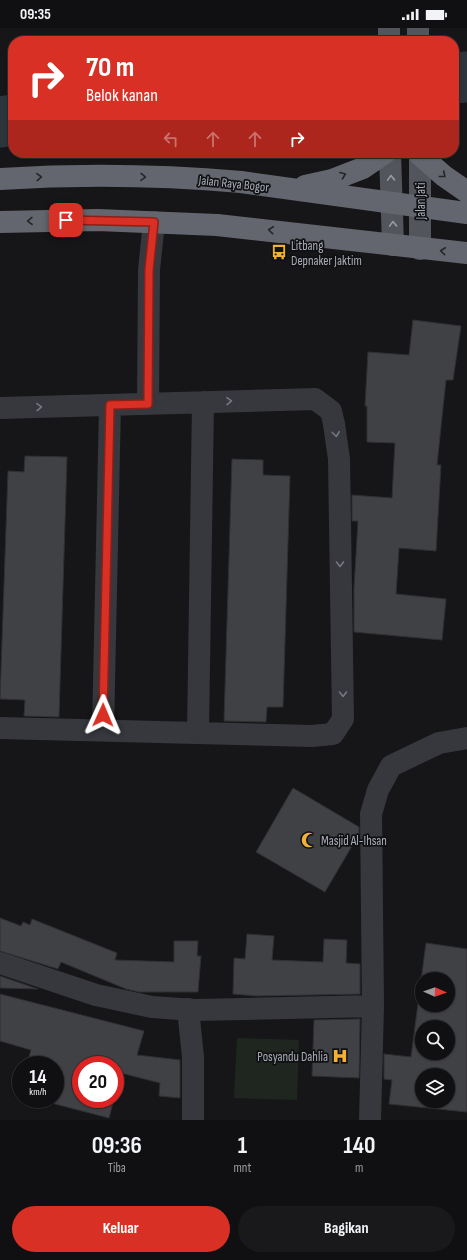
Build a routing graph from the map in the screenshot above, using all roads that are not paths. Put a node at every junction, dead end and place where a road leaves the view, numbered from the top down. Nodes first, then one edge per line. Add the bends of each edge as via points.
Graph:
1 (378, 158) edge
2 (390, 158) edge
3 (420, 158) edge
4 (424, 158) edge
5 (0, 179) edge
6 (292, 189) junction
7 (467, 192) edge
8 (392, 202) junction
9 (420, 206) junction
10 (467, 212) edge
11 (0, 222) edge
12 (154, 222) junction
13 (393, 245) junction
14 (420, 249) junction
15 (467, 253) edge
16 (203, 402) junction
17 (148, 404) junction
18 (110, 405) junction
19 (0, 408) edge
20 (0, 728) edge
21 (103, 730) junction
22 (198, 733) junction
23 (467, 738) edge
24 (0, 963) edge
25 (372, 1006) junction
26 (188, 1009) junction
27 (193, 1120) edge
28 (370, 1120) edge

6 -> 1 highway via 332,180 363,168
8 -> 2 main road
3 - 9 main road, Jalan Jati
4 -> 7 highway
5 -> 6 highway, Jalan Raya Bogor via 66,176 170,177
6 - 8 highway, Jalan Raya Bogor
8 - 9 highway, Jalan Raya Bogor
13 -> 8 main road
9 - 10 highway, Jalan Raya Bogor
9 - 14 main road, Jalan Jati
12 -> 11 highway
13 -> 12 highway via 217,225
12 - 17 street via 149,270
13 - 14 highway
15 -> 14 highway
16 - 17 street
16 - 22 street
16 -> 22 street via 315,399 331,411 339,459 343,719 333,734 312,736
17 - 18 street
19 -> 18 street
18 - 21 street
20 - 21 street
21 - 22 street
23 - 25 street via 439,743 391,766 378,790 371,814
24 - 26 street via 96,995 152,1008
25 - 26 street
25 - 28 street
26 - 27 street via 193,1057

